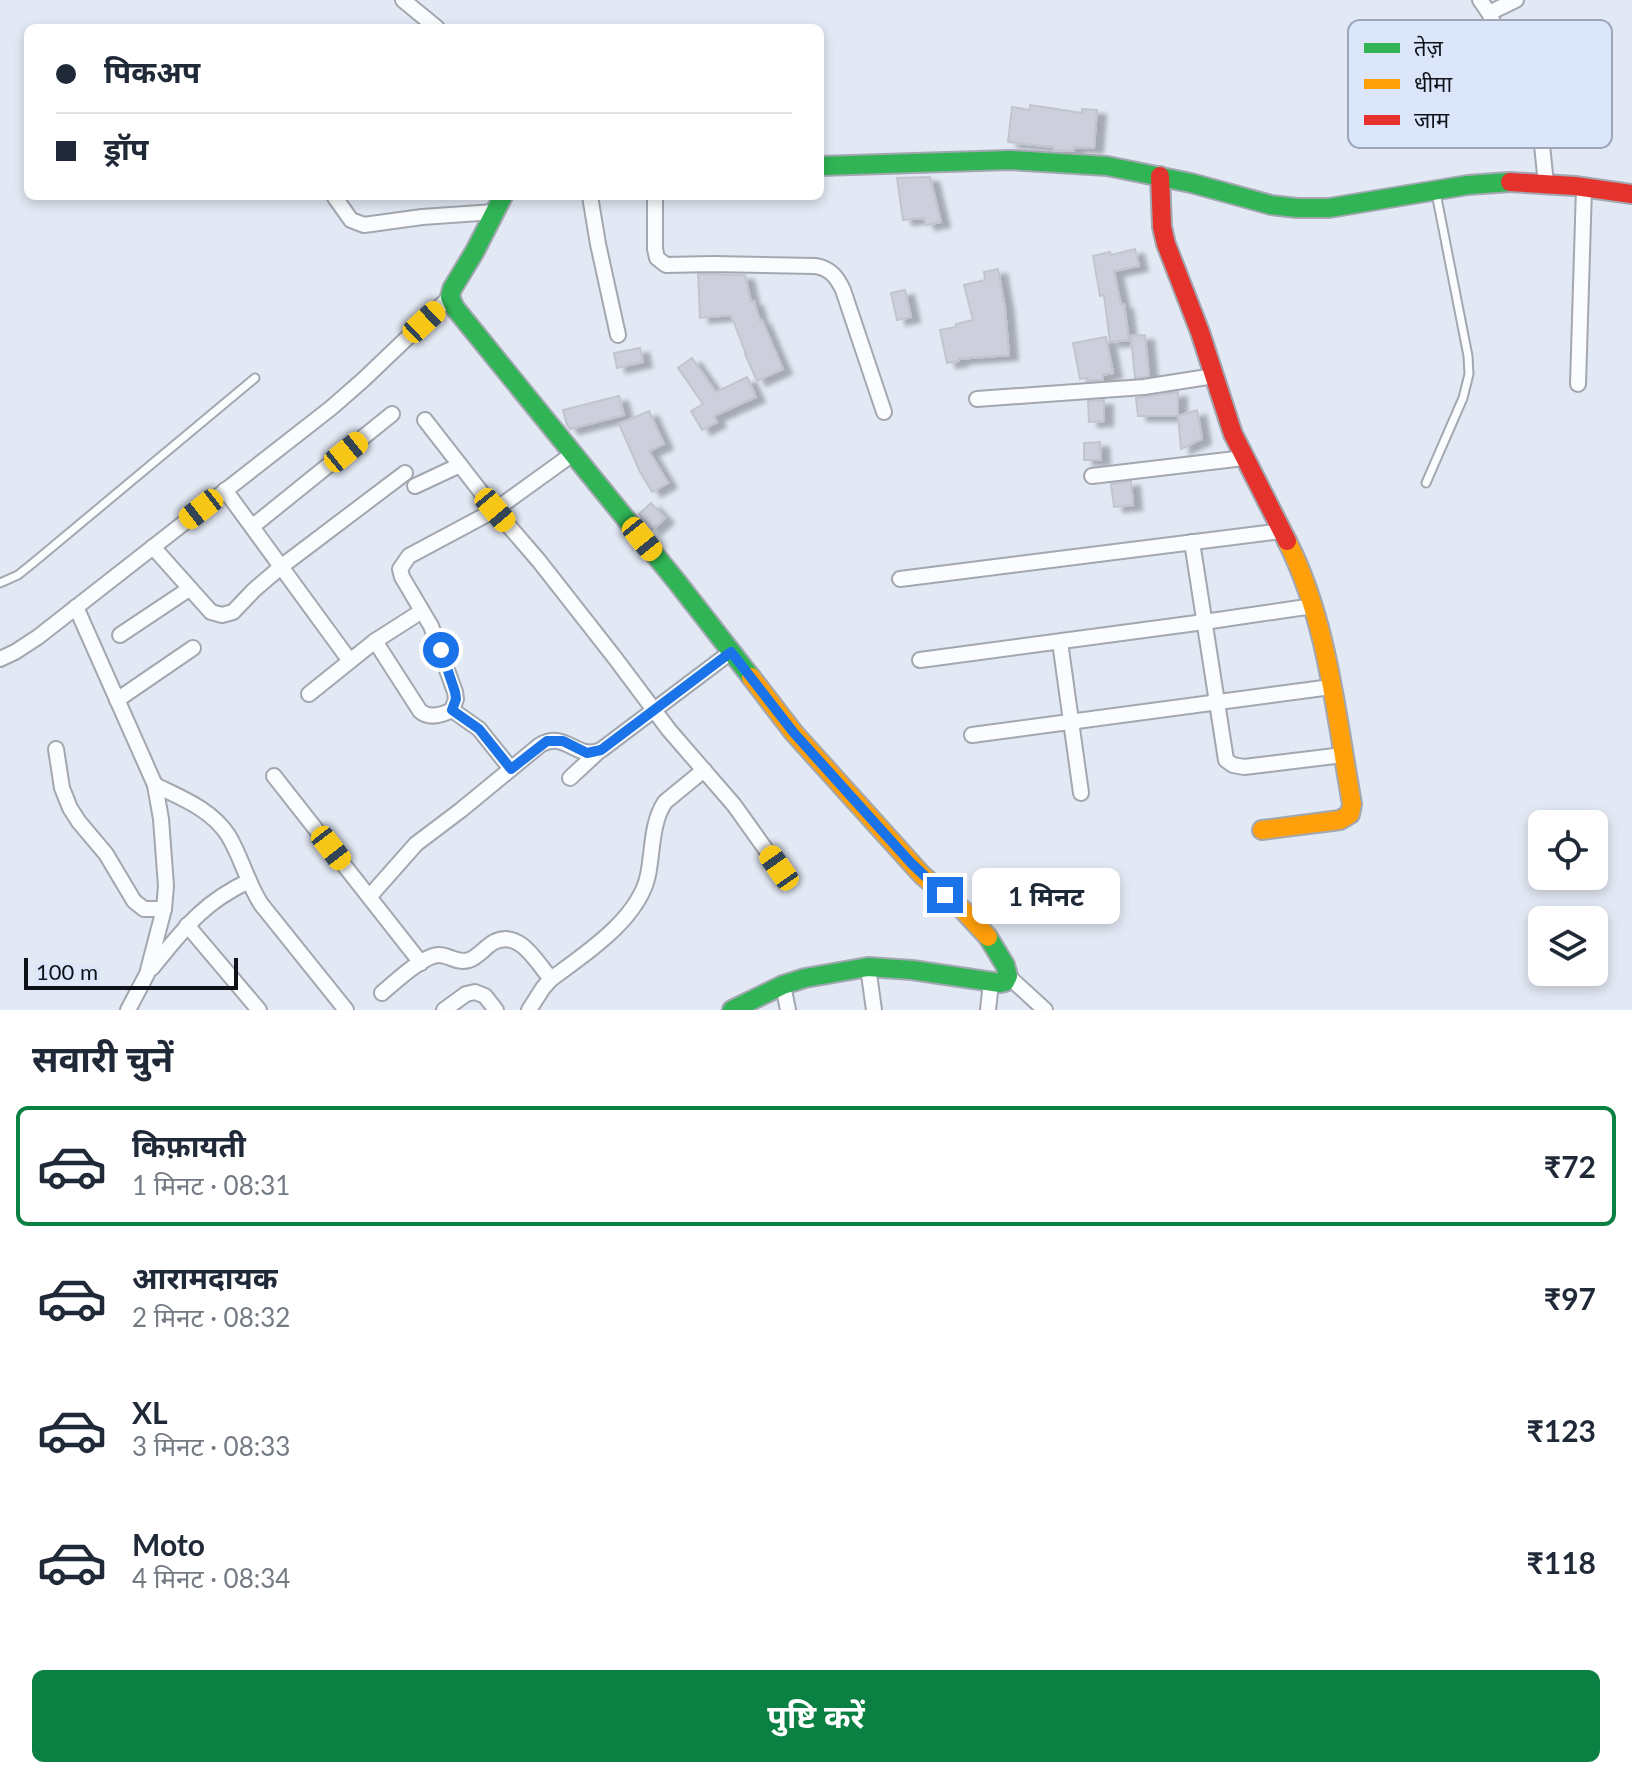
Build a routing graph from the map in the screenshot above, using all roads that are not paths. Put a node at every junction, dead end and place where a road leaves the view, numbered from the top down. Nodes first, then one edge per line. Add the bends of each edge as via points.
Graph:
1 (403, 0) edge
2 (1516, 0) edge
3 (1484, 6) edge
4 (432, 24) edge
5 (1542, 148) edge
6 (824, 166) edge
7 (1160, 176) junction
8 (1546, 184) junction
9 (1584, 188) junction
10 (1435, 190) junction
11 (1632, 194) edge
12 (337, 200) edge
13 (591, 200) edge
14 (655, 200) edge
15 (498, 204) edge
16 (450, 297) junction
17 (618, 335) dead end
18 (1214, 376) junction
19 (255, 378) dead end
20 (1578, 384) dead end
21 (977, 399) dead end
22 (884, 412) dead end
23 (392, 414) dead end
24 (425, 420) dead end
25 (574, 453) junction
26 (1244, 458) junction
27 (460, 465) junction
28 (405, 473) dead end
29 (1092, 476) dead end
30 (1426, 483) dead end
31 (415, 486) dead end
32 (225, 490) junction
33 (495, 510) junction
34 (253, 526) junction
35 (1282, 531) junction
36 (1192, 542) junction
37 (153, 547) junction
38 (282, 566) junction
39 (900, 579) dead end
40 (0, 583) edge
41 (189, 589) junction
42 (1313, 606) junction
43 (76, 607) junction
44 (422, 611) junction
45 (1204, 622) junction
46 (120, 635) dead end
47 (375, 641) junction
48 (1060, 642) junction
49 (193, 648) dead end
50 (731, 652) junction
51 (0, 659) edge
52 (920, 660) dead end
53 (350, 661) junction
54 (1331, 687) junction
55 (309, 694) dead end
56 (117, 700) junction
57 (1216, 703) junction
58 (452, 710) junction
59 (654, 710) junction
60 (1071, 722) junction
61 (972, 735) dead end
62 (56, 749) dead end
63 (598, 751) junction
64 (1343, 755) junction
65 (511, 769) junction
66 (704, 770) junction
67 (274, 776) dead end
68 (570, 778) dead end
69 (155, 785) junction
70 (1081, 793) dead end
71 (1262, 830) dead end
72 (779, 868) dead end
73 (249, 881) junction
74 (370, 896) junction
75 (164, 909) junction
76 (187, 925) junction
77 (421, 963) junction
78 (868, 967) junction
79 (147, 974) junction
80 (551, 979) junction
81 (1000, 979) junction
82 (783, 985) junction
83 (382, 993) dead end
84 (1038, 1006) edge
85 (128, 1010) edge
86 (259, 1010) edge
87 (346, 1010) edge
88 (444, 1010) edge
89 (496, 1010) edge
90 (529, 1010) edge
91 (732, 1010) edge
92 (788, 1010) edge
93 (874, 1010) edge
94 (988, 1010) edge

1 - 4 street
2 - 3 street
5 - 8 street
6 - 7 street via 1010,160 1107,166
7 - 10 street via 1297,208 1329,208
7 - 18 street via 1166,244
8 - 9 street
8 - 10 street
9 - 11 street
9 - 20 street
10 - 30 lane via 1469,374
12 - 15 street via 359,225
13 - 17 street
14 - 22 street via 655,249 666,265 815,266 836,276
15 - 16 street
16 - 25 street
16 - 32 street via 363,380
18 - 21 street via 1144,387
18 - 26 street
19 - 40 lane via 33,563
23 - 34 street
24 - 27 street
25 - 33 street
25 - 50 street
26 - 29 street
26 - 35 street
27 - 31 street
27 - 33 street
28 - 38 street
32 - 34 street
32 - 37 street
33 - 44 street via 403,563 400,573
33 - 59 street
34 - 38 street
35 - 36 street
35 - 42 street
36 - 39 street
36 - 45 street
37 - 41 street
37 - 43 street
38 - 41 street via 228,614 211,612
38 - 53 street
41 - 46 street
42 - 45 street
42 - 54 street
43 - 51 street
43 - 56 street
44 - 47 street
44 - 58 street via 455,692
45 - 48 street
45 - 57 street
47 - 53 street
47 - 58 street via 423,714
48 - 52 street
48 - 60 street
49 - 56 street
50 - 59 street
50 - 81 street via 794,733 911,863 991,940 1005,965
53 - 55 street
54 - 57 street
54 - 64 street
56 - 69 street
57 - 60 street
57 - 64 street via 1224,755 1233,765
58 - 65 street via 479,729
59 - 63 street
59 - 66 street
60 - 61 street
60 - 70 street
62 - 75 street via 62,788 79,822 134,901 144,909
63 - 65 street via 587,753 563,741 547,741
63 - 68 street
64 - 71 street via 1350,814 1331,822
65 - 74 street via 416,844
66 - 72 street
66 - 80 street via 660,809 648,878 625,918
67 - 74 street
69 - 73 street via 215,819
69 - 75 street via 165,861
73 - 76 street via 222,895
73 - 87 street via 268,914
74 - 77 street
75 - 79 street
76 - 79 street
76 - 86 street
77 - 80 street via 438,955 466,961 511,939
77 - 83 street
78 - 81 street
78 - 82 street
78 - 93 street
79 - 85 street
80 - 90 street
81 - 84 street
81 - 94 street
82 - 91 street
82 - 92 street
88 - 89 street via 475,992

